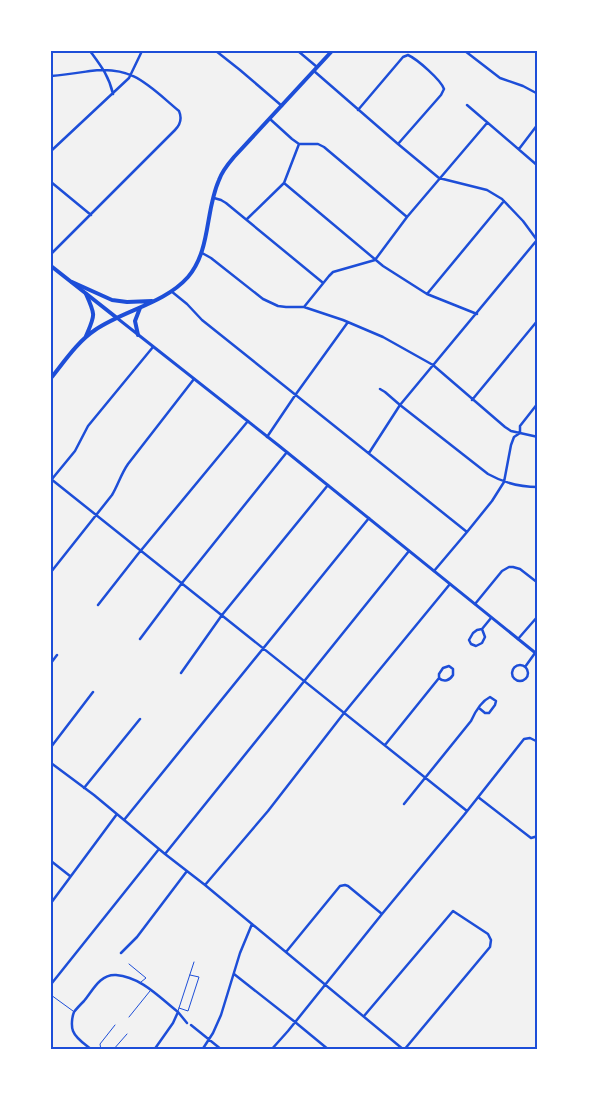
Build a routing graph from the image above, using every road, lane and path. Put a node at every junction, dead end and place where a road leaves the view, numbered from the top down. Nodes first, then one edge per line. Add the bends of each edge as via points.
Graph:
1 (90, 51) edge
2 (142, 51) edge
3 (216, 51) edge
4 (298, 51) edge
5 (332, 51) edge
6 (465, 51) edge
7 (315, 69) junction
8 (105, 70) junction
9 (131, 75) junction
10 (51, 76) edge
11 (113, 94) junction
12 (538, 94) edge
13 (467, 105) dead end
14 (282, 106) junction
15 (358, 110) junction
16 (270, 119) junction
17 (488, 123) junction
18 (538, 124) edge
19 (299, 144) junction
20 (398, 144) junction
21 (519, 149) junction
22 (51, 151) edge
23 (538, 166) edge
24 (439, 178) junction
25 (51, 182) edge
26 (284, 183) junction
27 (214, 198) junction
28 (504, 200) junction
29 (91, 215) junction
30 (407, 217) junction
31 (247, 219) junction
32 (538, 240) edge
33 (201, 253) junction
34 (51, 254) edge
35 (375, 260) junction
36 (51, 266) edge
37 (72, 282) junction
38 (323, 283) junction
39 (171, 291) junction
40 (86, 294) junction
41 (427, 294) junction
42 (154, 301) junction
43 (304, 307) junction
44 (140, 308) junction
45 (477, 314) junction
46 (117, 318) junction
47 (538, 320) edge
48 (348, 322) junction
49 (138, 335) junction
50 (86, 338) junction
51 (153, 347) junction
52 (433, 365) junction
53 (51, 378) edge
54 (194, 379) junction
55 (380, 389) dead end
56 (296, 394) junction
57 (472, 400) junction
58 (538, 403) edge
59 (400, 405) junction
60 (248, 422) junction
61 (520, 433) junction
62 (268, 437) junction
63 (538, 437) edge
64 (287, 452) junction
65 (369, 453) junction
66 (52, 479) edge
67 (504, 482) junction
68 (328, 486) junction
69 (538, 487) edge
70 (96, 514) junction
71 (369, 518) junction
72 (467, 532) junction
73 (141, 550) junction
74 (409, 551) junction
75 (434, 571) junction
76 (51, 572) edge
77 (182, 583) junction
78 (538, 583) edge
79 (450, 584) junction
80 (475, 604) junction
81 (98, 605) dead end
82 (222, 615) junction
83 (538, 616) edge
84 (491, 618) junction
85 (482, 629) junction
86 (140, 639) dead end
87 (518, 639) junction
88 (263, 647) junction
89 (536, 654) edge
90 (58, 655) dead end
91 (51, 663) edge
92 (525, 667) junction
93 (181, 673) dead end
94 (439, 678) junction
95 (304, 680) junction
96 (94, 692) dead end
97 (479, 708) junction
98 (344, 712) junction
99 (140, 719) dead end
100 (538, 742) edge
101 (385, 745) junction
102 (51, 747) edge
103 (51, 763) edge
104 (426, 778) junction
105 (84, 788) junction
106 (478, 797) junction
107 (404, 804) dead end
108 (467, 811) junction
109 (117, 814) junction
110 (124, 820) junction
111 (538, 836) edge
112 (159, 849) junction
113 (165, 854) junction
114 (51, 861) edge
115 (187, 871) junction
116 (70, 876) junction
117 (205, 885) junction
118 (51, 903) edge
119 (382, 914) junction
120 (252, 924) junction
121 (286, 952) junction
122 (121, 953) dead end
123 (194, 962) dead end
124 (129, 964) dead end
125 (234, 974) junction
126 (190, 975) junction
127 (141, 982) junction
128 (52, 983) edge
129 (325, 985) junction
130 (151, 990) junction
131 (51, 995) edge
132 (178, 1010) junction
133 (74, 1012) junction
134 (364, 1016) junction
135 (129, 1017) dead end
136 (295, 1022) junction
137 (187, 1023) dead end
138 (115, 1025) dead end
139 (191, 1025) dead end
140 (127, 1034) dead end
141 (209, 1040) junction
142 (92, 1050) edge
143 (102, 1050) edge
144 (113, 1050) edge
145 (154, 1050) edge
146 (202, 1050) edge
147 (222, 1050) edge
148 (271, 1050) edge
149 (329, 1050) edge
150 (404, 1050) edge

1 - 8 street
2 - 9 street
3 - 14 street
4 - 7 street
5 - 7 main road
6 - 12 street via 500,78
7 - 14 main road
7 - 15 street
8 - 9 street
8 - 10 street
8 - 11 street
9 - 11 street
9 - 29 street via 179,112 180,124
11 - 22 street
13 - 17 street
14 - 16 main road
15 - 20 street
15 - 20 street via 403,57 408,55 415,59 442,83 444,89
16 - 19 street
16 - 27 main road via 227,165
17 - 21 street
17 - 24 street
18 - 21 street
19 - 26 street
19 - 30 street via 324,147
20 - 24 street
21 - 23 street
24 - 28 street via 487,190
24 - 30 street
25 - 29 street
26 - 31 street
26 - 35 street
27 - 31 street via 222,200
27 - 33 main road
28 - 32 street
28 - 41 street
29 - 34 street
30 - 35 street
31 - 38 street
32 - 45 street
33 - 39 main road via 191,273
33 - 43 street via 271,303
35 - 38 street via 337,270
35 - 41 street
36 - 37 main road
37 - 40 main road
37 - 42 main road via 115,301
38 - 43 street
39 - 42 main road
39 - 56 street
40 - 46 main road
40 - 50 main road via 94,314
41 - 45 street
42 - 44 main road
43 - 48 street
44 - 46 main road
44 - 49 main road via 135,321
45 - 52 street
46 - 49 street
46 - 50 main road
47 - 57 street
48 - 52 street
48 - 56 street
49 - 51 street
50 - 53 main road
51 - 54 street
51 - 66 street via 88,426 75,451
52 - 57 street
52 - 59 street
54 - 60 street
54 - 70 street via 128,464 112,494
55 - 59 street
56 - 62 street
56 - 65 street
57 - 61 street via 505,428
58 - 61 street via 520,426
59 - 65 street
59 - 67 street via 488,474
60 - 62 street
60 - 73 street
61 - 63 street
61 - 67 street via 511,445
62 - 64 street
64 - 68 street
64 - 77 street
65 - 72 street
66 - 70 street
67 - 69 street
67 - 72 street
68 - 71 street
68 - 82 street
70 - 73 street
70 - 76 street
71 - 74 street
71 - 88 street
72 - 75 street
73 - 77 street
73 - 81 street
74 - 75 street
74 - 95 street
75 - 79 street
77 - 82 street
77 - 86 street
78 - 80 street via 520,569 509,567
79 - 80 street
79 - 98 street
80 - 84 street
82 - 88 street
82 - 93 street
83 - 87 street
84 - 85 street
84 - 87 street
85 - 85 street via 470,636 471,644 476,646 482,642 485,637
87 - 89 street
88 - 95 street
88 - 110 street
89 - 92 street
90 - 91 street
92 - 92 street via 520,665 514,669 512,673 516,679 526,678 528,671
94 - 94 street via 448,680 453,669 444,667
94 - 101 street
95 - 98 street
95 - 113 street
96 - 102 street
97 - 97 street via 489,713 496,701 489,697
97 - 104 street
98 - 101 street
98 - 117 street via 268,811
99 - 105 street
100 - 106 street via 524,739
101 - 104 street
103 - 105 street
104 - 107 street
104 - 108 street
105 - 109 street
106 - 108 street
106 - 111 street via 531,838
108 - 119 street
109 - 110 street
109 - 116 street
110 - 112 street
112 - 113 street
112 - 128 street
113 - 115 street
114 - 116 street
115 - 117 street
115 - 122 street
116 - 118 street
117 - 120 street
119 - 121 street via 348,886 340,886
119 - 129 street
120 - 121 street
120 - 125 street
121 - 129 street
123 - 126 lane
124 - 127 lane via 146,978
125 - 136 street
125 - 141 street via 221,1016
126 - 132 lane
126 - 132 lane via 199,977 188,1011
127 - 130 street
127 - 133 street via 118,975 107,976
129 - 134 street
129 - 136 street
130 - 132 street
130 - 135 lane
131 - 133 lane
132 - 137 street
132 - 145 street
133 - 142 street via 73,1031
134 - 150 street
134 - 150 street via 454,911 488,934 490,946
136 - 148 street
136 - 149 street
138 - 143 lane via 100,1044
139 - 141 street
140 - 144 lane
141 - 146 street
141 - 147 street

